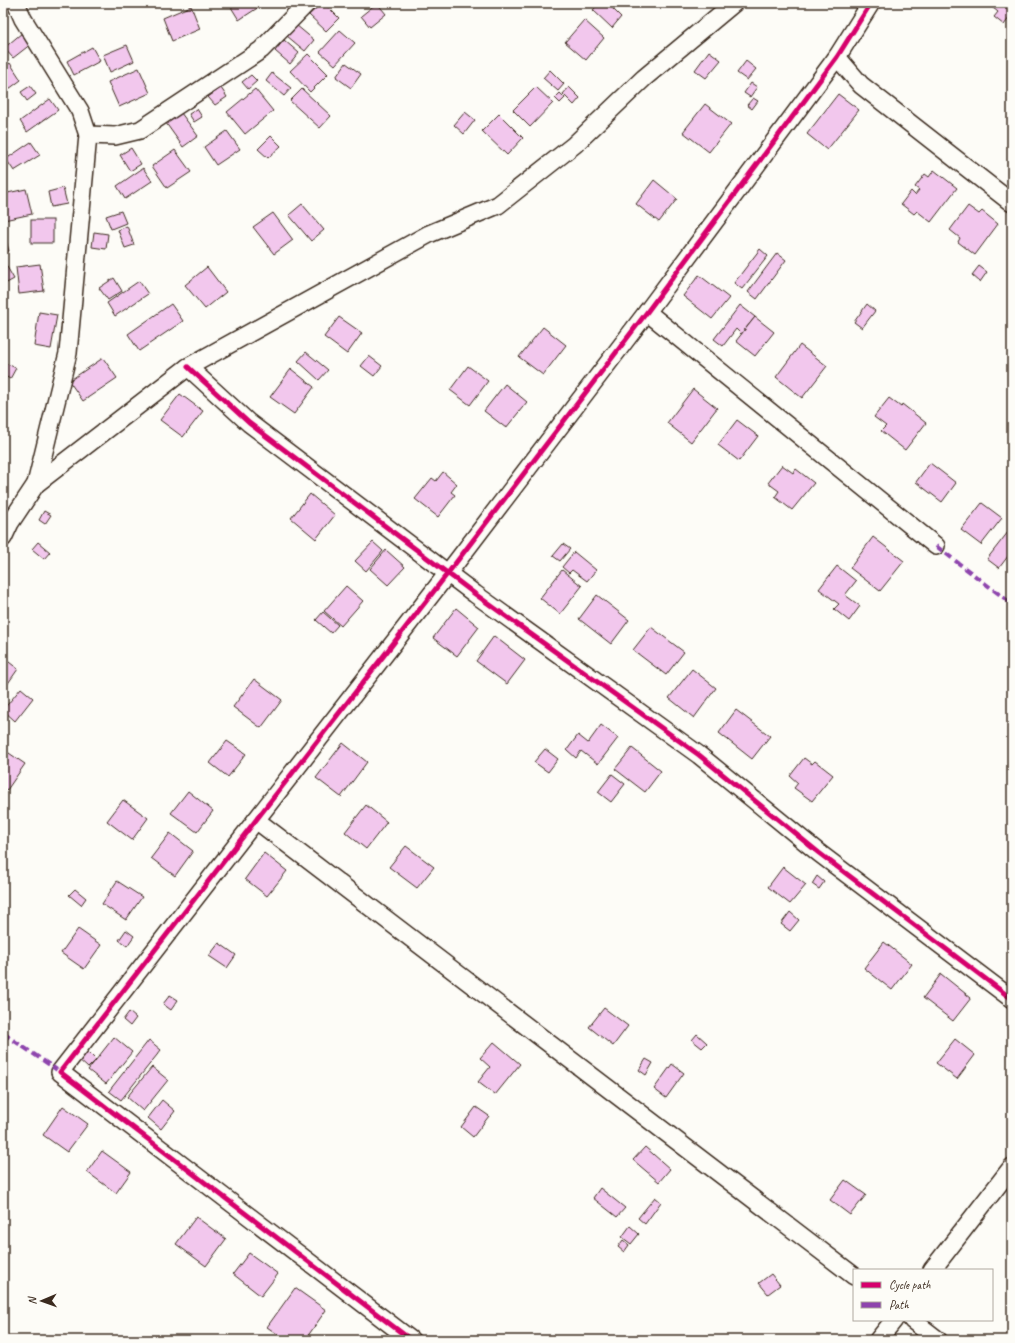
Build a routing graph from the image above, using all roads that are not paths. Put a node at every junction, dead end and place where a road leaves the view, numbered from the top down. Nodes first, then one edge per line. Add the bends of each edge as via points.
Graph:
1 (16, 3) edge
2 (307, 3) edge
3 (734, 3) edge
4 (871, 3) edge
5 (837, 57) junction
6 (88, 135) junction
7 (1012, 202) edge
8 (647, 312) junction
9 (188, 367) junction
10 (36, 484) junction
11 (5, 529) edge
12 (936, 546) dead end
13 (448, 573) junction
14 (256, 820) junction
15 (1012, 999) edge
16 (1012, 1166) edge
17 (933, 1269) edge
18 (853, 1275) edge
19 (893, 1321) edge
20 (913, 1321) edge
21 (411, 1340) edge
22 (878, 1340) edge
23 (938, 1340) edge

1 - 6 street via 23,19 80,111
2 - 6 street via 261,50 140,130 115,136
3 - 9 street via 644,78 574,145 498,205 429,234
4 - 5 street
5 - 7 street via 862,85
5 - 8 street
6 - 10 street via 68,353
8 - 12 street
8 - 13 street
9 - 10 street
9 - 13 street via 249,423
10 - 11 street
13 - 14 street
13 - 15 street via 600,686 699,755 819,852
14 - 18 street
14 - 21 street via 60,1072
16 - 17 street
19 - 22 street
20 - 23 street

